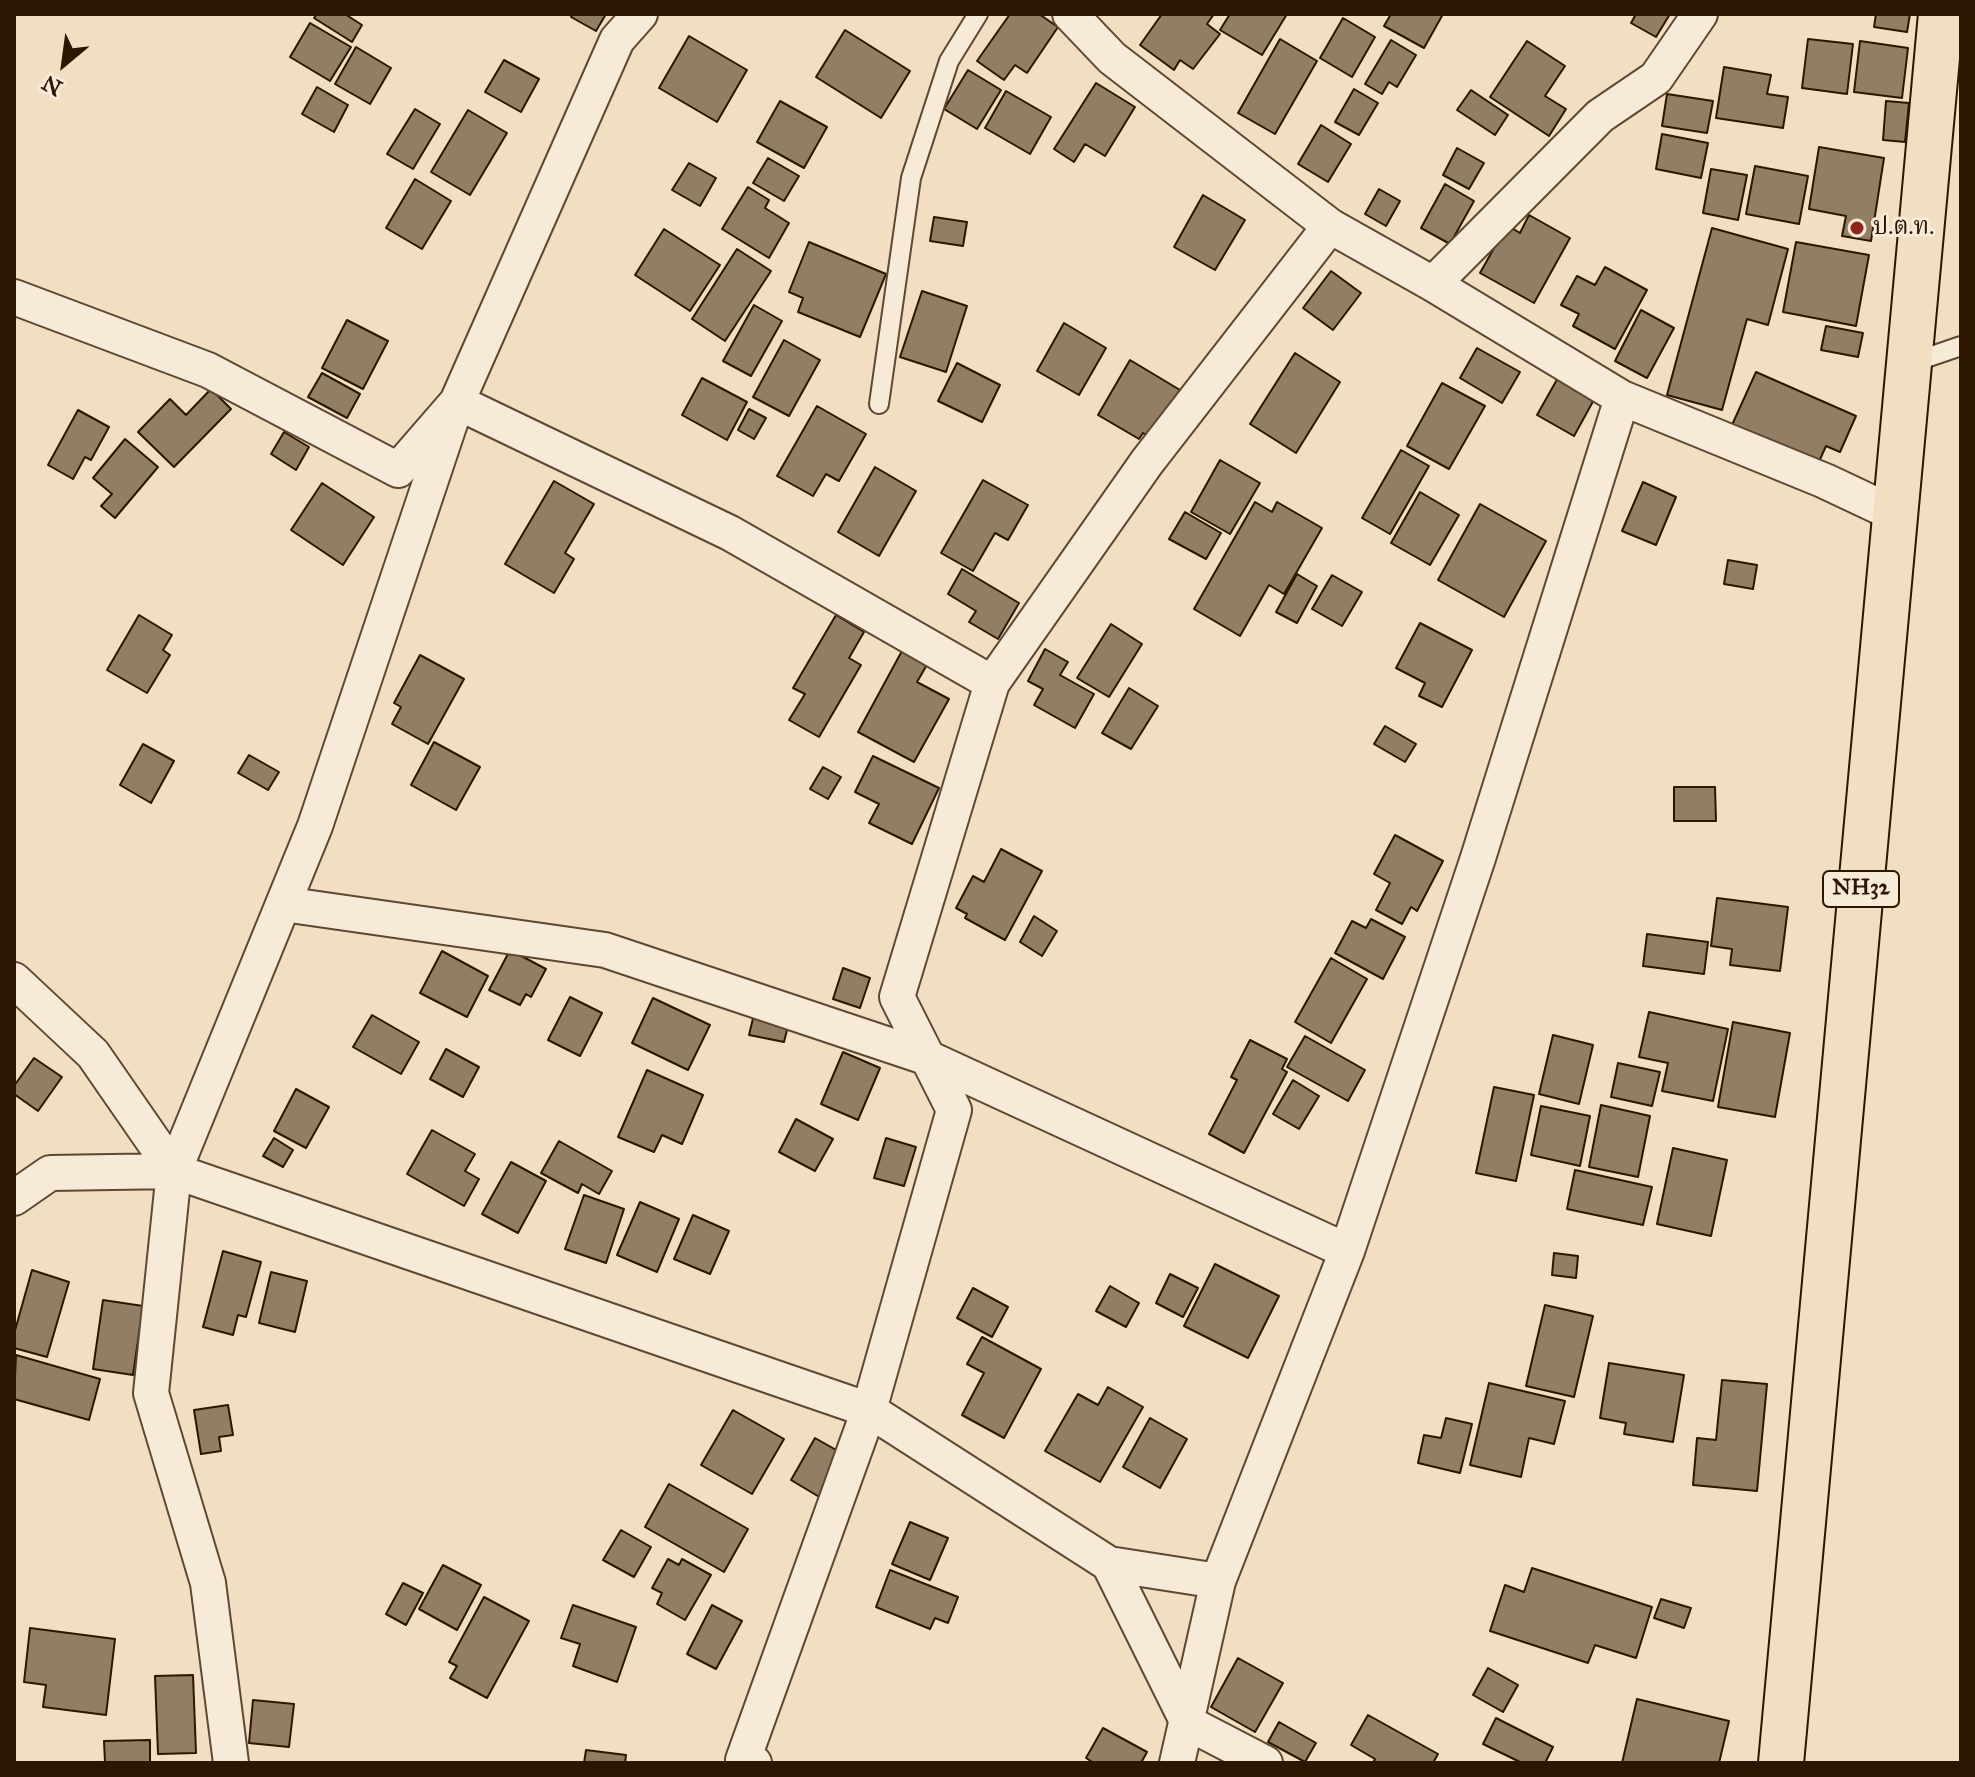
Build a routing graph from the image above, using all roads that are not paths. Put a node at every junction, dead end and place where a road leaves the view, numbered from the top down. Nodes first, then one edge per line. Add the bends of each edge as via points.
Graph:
1 (640, 14) edge
2 (978, 14) edge
3 (1070, 14) edge
4 (1700, 14) edge
5 (1941, 14) edge
6 (1330, 226) junction
7 (1433, 284) junction
8 (14, 297) edge
9 (1961, 346) edge
10 (1909, 364) junction
11 (1622, 398) junction
12 (457, 402) junction
13 (879, 404) dead end
14 (1895, 514) junction
15 (992, 683) junction
16 (283, 904) junction
17 (14, 980) edge
18 (928, 1058) junction
19 (174, 1171) junction
20 (14, 1198) edge
21 (1347, 1251) junction
22 (869, 1410) junction
23 (1109, 1564) junction
24 (1218, 1581) junction
25 (1188, 1723) junction
26 (231, 1763) edge
27 (754, 1763) edge
28 (1177, 1763) edge
29 (1265, 1763) edge
30 (1781, 1763) edge

1 - 12 street via 617,40
2 - 13 lane via 949,61 911,178
3 - 6 street via 1112,58
4 - 7 street via 1656,78 1600,116
5 - 10 highway, NH32
6 - 7 street
6 - 15 street via 1147,462
7 - 11 street
8 - 12 street via 208,370 398,470
9 - 10 lane
10 - 14 highway, NH32
11 - 14 street
11 - 21 street via 1478,858
12 - 15 street via 730,533
12 - 16 street via 315,826
14 - 30 highway, NH32
15 - 18 street via 897,997
16 - 18 street via 605,950
16 - 19 street
17 - 19 street via 93,1054
18 - 21 street
18 - 22 street via 954,1110
19 - 20 street via 50,1173
19 - 22 street
19 - 26 street via 151,1393 208,1583
21 - 24 street
22 - 23 street
22 - 27 street via 743,1760
23 - 24 street
23 - 25 street
24 - 25 street
25 - 28 street
25 - 29 street

